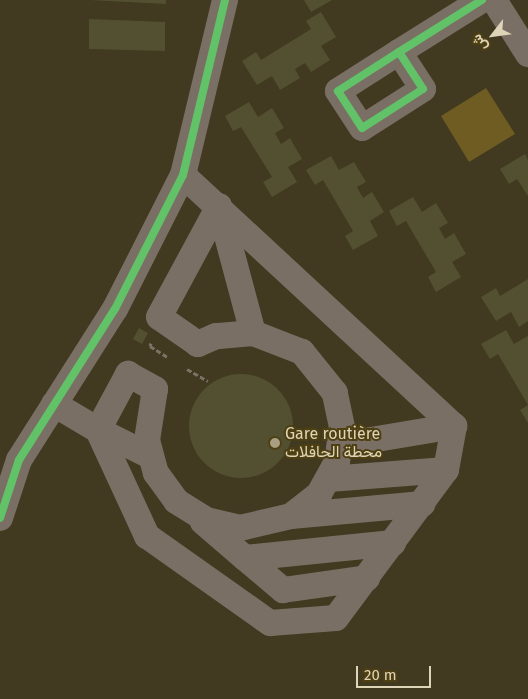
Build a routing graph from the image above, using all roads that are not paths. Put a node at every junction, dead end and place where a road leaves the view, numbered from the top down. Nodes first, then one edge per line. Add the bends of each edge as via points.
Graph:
1 (225, 0) edge
2 (482, 0) edge
3 (494, 0) edge
4 (399, 52) dead end
5 (528, 54) edge
6 (184, 176) junction
7 (219, 206) junction
8 (254, 333) junction
9 (54, 404) junction
10 (454, 426) junction
11 (98, 430) junction
12 (341, 445) junction
13 (150, 456) junction
14 (10, 458) edge
15 (446, 470) junction
16 (329, 479) junction
17 (422, 504) junction
18 (190, 512) junction
19 (291, 516) junction
20 (0, 518) edge
21 (393, 543) junction
22 (246, 558) junction
23 (367, 578) junction

1 - 6 street
2 - 4 street
3 - 5 street
6 - 7 street
6 - 9 street via 115,309
7 - 8 street
7 - 8 street via 159,317 198,344 216,336
7 - 10 street
8 - 12 street via 287,343 315,364 334,393
9 - 11 street
9 - 14 street
10 - 12 street
10 - 15 street
11 - 13 street
11 - 13 street via 128,374 155,389 147,422
11 - 23 street via 147,536 270,623 336,618
12 - 16 street
13 - 18 street via 165,488
14 - 20 street
15 - 16 street
15 - 17 street
16 - 19 street
17 - 19 street
17 - 21 street
18 - 19 street via 240,528
18 - 22 street
21 - 22 street
21 - 23 street
22 - 23 street via 283,590

